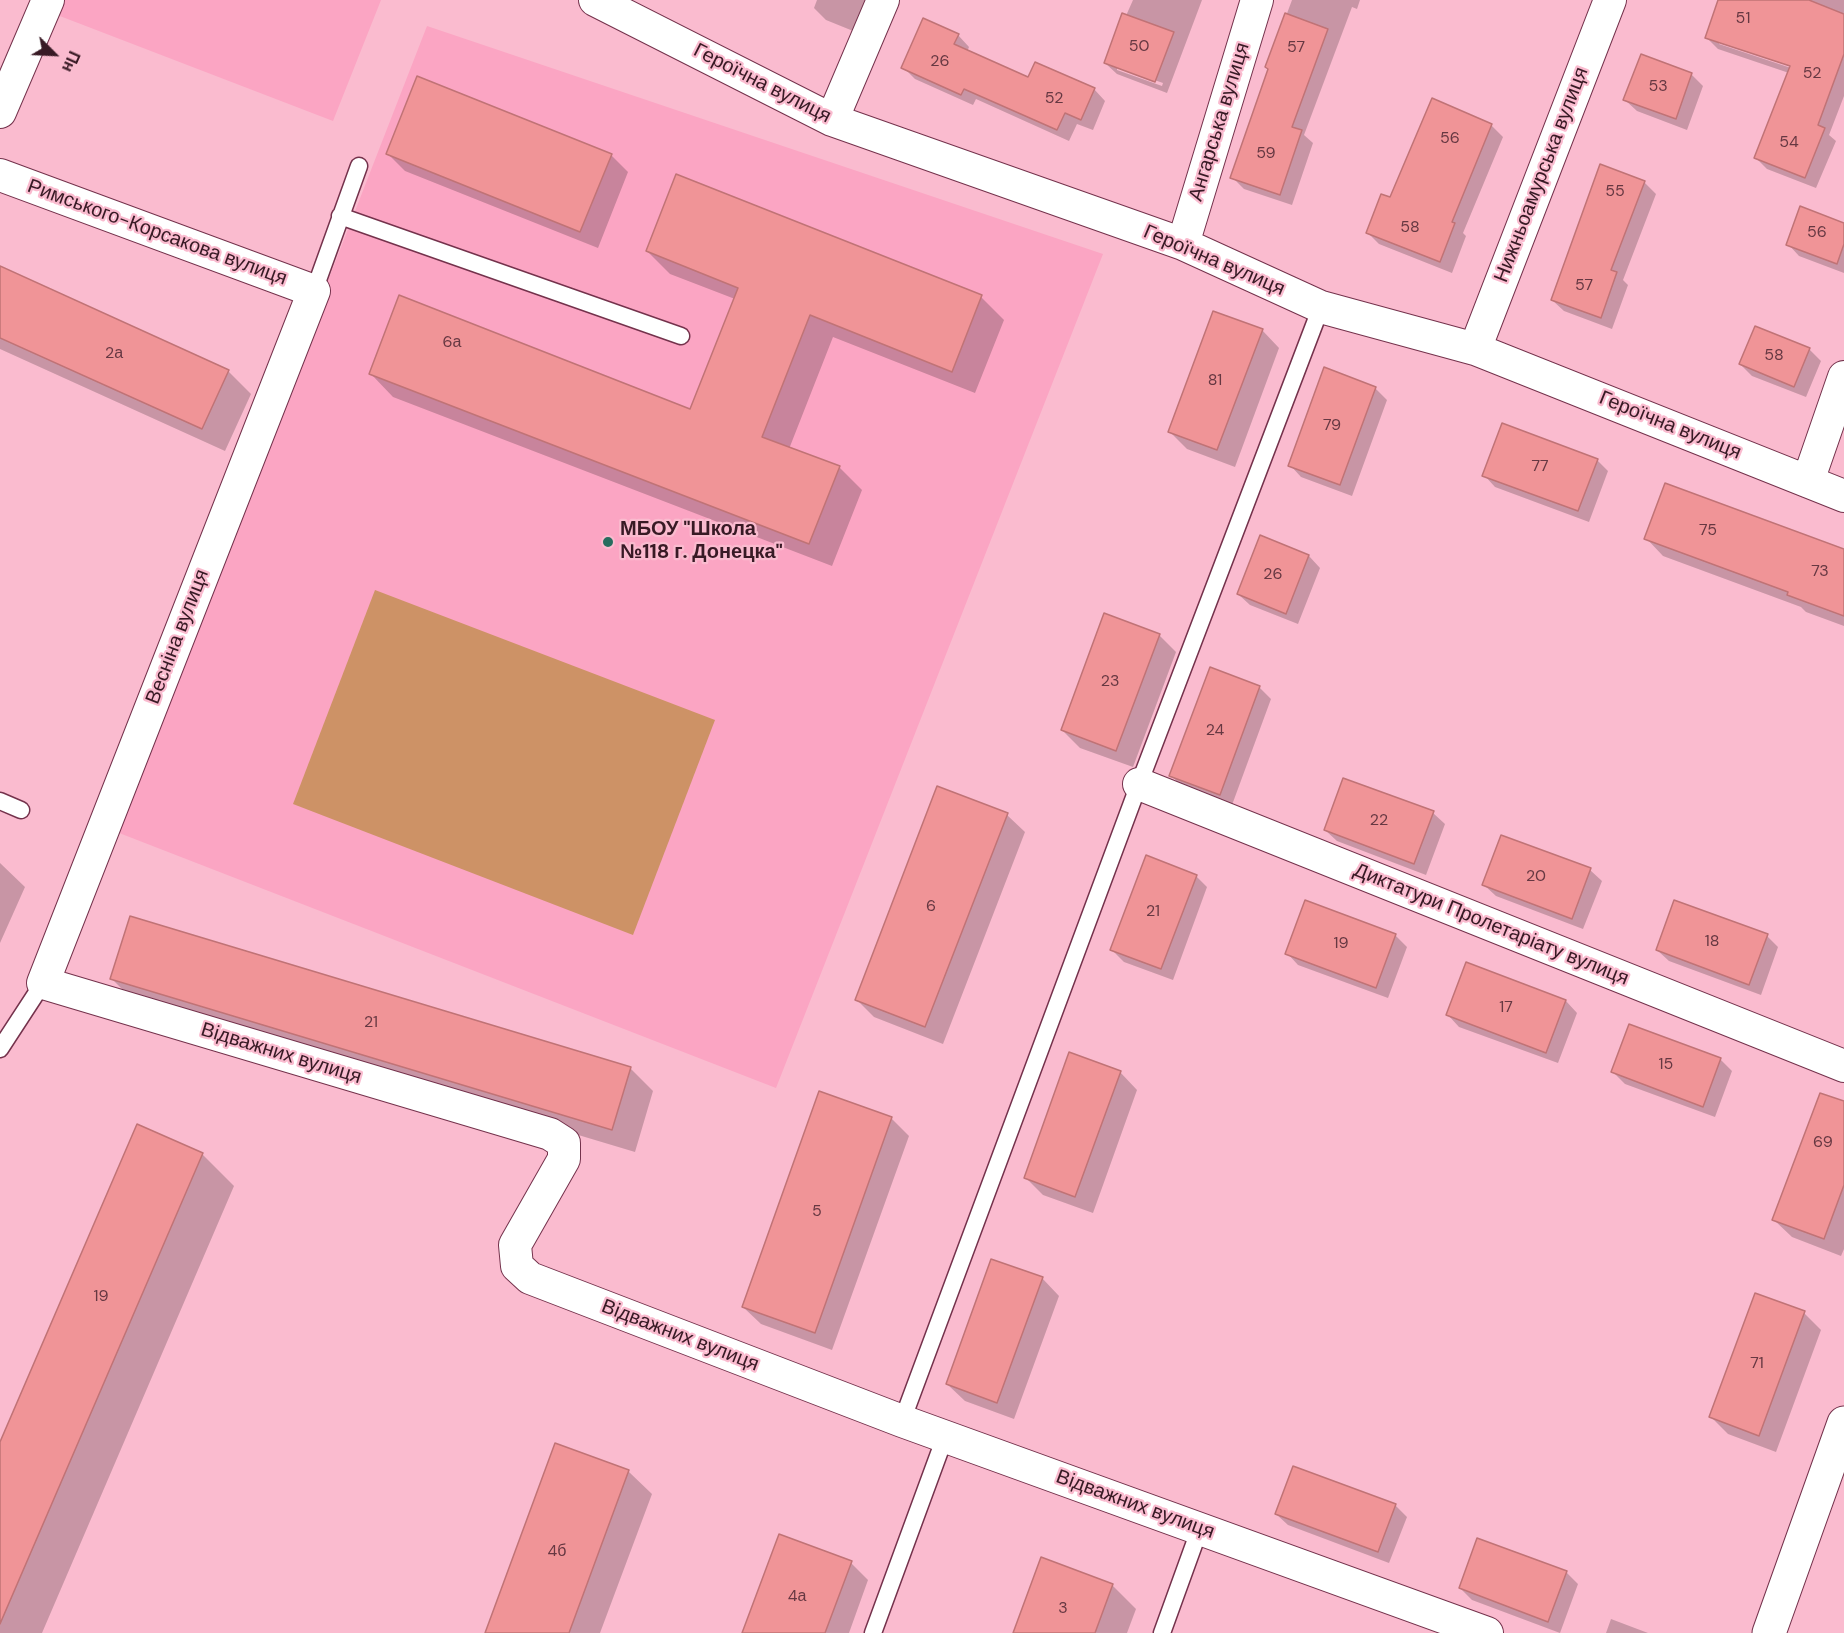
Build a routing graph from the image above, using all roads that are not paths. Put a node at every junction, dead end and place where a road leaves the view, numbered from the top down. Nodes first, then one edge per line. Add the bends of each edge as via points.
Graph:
1 (48, 0) edge
2 (595, 0) edge
3 (883, 0) edge
4 (1257, 0) edge
5 (1610, 0) edge
6 (0, 112) edge
7 (832, 120) junction
8 (358, 166) dead end
9 (0, 175) edge
10 (340, 216) junction
11 (1183, 244) junction
12 (314, 291) junction
13 (1322, 307) junction
14 (681, 336) dead end
15 (1475, 349) junction
16 (1844, 376) edge
17 (1808, 481) junction
18 (1844, 496) edge
19 (1138, 784) junction
20 (0, 801) edge
21 (21, 810) dead end
22 (43, 983) junction
23 (0, 1049) edge
24 (1844, 1066) edge
25 (902, 1421) junction
26 (1844, 1423) edge
27 (945, 1437) junction
28 (1200, 1528) junction
29 (873, 1633) edge
30 (1162, 1633) edge
31 (1487, 1633) edge
32 (1769, 1633) edge

1 - 6 street
2 - 7 street, Героїчна вулиця
3 - 7 street
4 - 11 street, Ангарська вулиця
5 - 15 street, Нижньоамурська вулиця
7 - 11 street, Героїчна вулиця
8 - 10 lane
9 - 12 street, Римського-Корсакова вулиця
10 - 12 lane
10 - 14 lane
11 - 13 street, Героїчна вулиця
12 - 22 street, Весніна вулиця
13 - 15 street, Героїчна вулиця
13 - 19 lane
15 - 17 street, Героїчна вулиця
16 - 17 street
17 - 18 street, Героїчна вулиця
19 - 24 street, Диктатури Пролетаріату вулиця
19 - 25 lane
20 - 21 lane
22 - 23 lane
22 - 25 street, Відважних вулиця via 550,1134 564,1143 564,1159 515,1245 517,1266 530,1278
25 - 27 street, Відважних вулиця
26 - 32 main road
27 - 28 street, Відважних вулиця
27 - 29 lane
28 - 30 lane
28 - 31 street, Відважних вулиця

